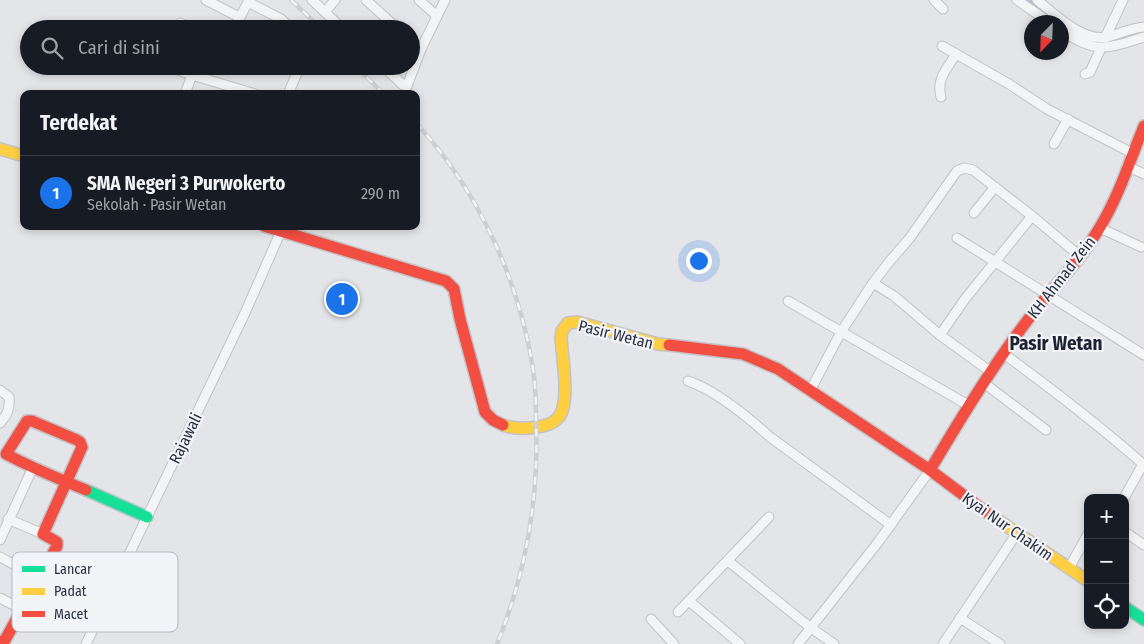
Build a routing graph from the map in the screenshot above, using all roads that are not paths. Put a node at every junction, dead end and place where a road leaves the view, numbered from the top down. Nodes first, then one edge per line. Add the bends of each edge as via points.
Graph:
1 (206, 0) edge
2 (312, 0) edge
3 (335, 0) edge
4 (366, 0) edge
5 (419, 0) edge
6 (445, 0) edge
7 (934, 0) edge
8 (1017, 0) edge
9 (1037, 0) edge
10 (1123, 0) edge
11 (249, 1) edge
12 (943, 9) dead end
13 (325, 12) junction
14 (1038, 15) edge
15 (437, 16) junction
16 (239, 17) junction
17 (238, 20) edge
18 (282, 20) edge
19 (333, 20) edge
20 (388, 20) edge
21 (1144, 27) edge
22 (1069, 35) edge
23 (1144, 37) edge
24 (1105, 38) junction
25 (942, 46) dead end
26 (1101, 48) junction
27 (421, 49) edge
28 (956, 54) junction
29 (1085, 74) dead end
30 (192, 75) joint
31 (295, 75) edge
32 (393, 75) edge
33 (411, 75) edge
34 (186, 90) edge
35 (242, 90) edge
36 (289, 90) edge
37 (940, 97) dead end
38 (1068, 119) junction
39 (1144, 126) edge
40 (1054, 144) dead end
41 (0, 149) edge
42 (1132, 153) junction
43 (20, 155) edge
44 (1127, 166) junction
45 (1144, 174) edge
46 (995, 187) junction
47 (974, 213) dead end
48 (1032, 216) junction
49 (1100, 228) junction
50 (271, 230) edge
51 (279, 230) edge
52 (957, 238) dead end
53 (1141, 247) dead end
54 (1080, 257) junction
55 (995, 262) junction
56 (873, 283) junction
57 (1047, 294) junction
58 (788, 301) dead end
59 (841, 332) junction
60 (940, 335) junction
61 (1004, 354) junction
62 (1144, 355) edge
63 (991, 372) junction
64 (688, 381) dead end
65 (984, 383) junction
66 (0, 390) edge
67 (810, 391) junction
68 (968, 405) junction
69 (0, 422) edge
70 (1046, 430) dead end
71 (3, 458) edge
72 (1144, 464) edge
73 (34, 467) junction
74 (930, 470) junction
75 (67, 482) junction
76 (1126, 494) edge
77 (147, 517) junction
78 (769, 517) dead end
79 (8, 519) junction
80 (891, 525) junction
81 (1018, 533) junction
82 (43, 534) junction
83 (1129, 535) edge
84 (1085, 539) edge
85 (0, 540) edge
86 (1144, 546) edge
87 (54, 552) edge
88 (130, 552) edge
89 (0, 558) edge
90 (728, 561) junction
91 (12, 564) edge
92 (1069, 568) junction
93 (1084, 578) edge
94 (0, 598) edge
95 (689, 601) junction
96 (12, 604) edge
97 (1129, 610) edge
98 (678, 612) dead end
99 (960, 618) junction
100 (651, 620) dead end
101 (1144, 620) edge
102 (12, 628) edge
103 (811, 628) junction
104 (92, 632) edge
105 (0, 642) edge
106 (86, 644) edge
107 (674, 644) edge
108 (740, 644) edge
109 (798, 644) edge
110 (834, 644) edge
111 (943, 644) edge
112 (1000, 644) edge

1 - 16 street
2 - 13 street
3 - 13 street
4 - 20 street
5 - 15 street
6 - 15 street
7 - 12 street
8 - 14 street
9 - 24 street via 1080,32
10 - 24 street
11 - 16 street
11 - 18 street
13 - 19 street
15 - 27 street
16 - 17 street
21 - 24 street
22 - 26 street via 1083,44
23 - 26 street
25 - 28 street
26 - 29 street via 1090,72
28 - 37 street via 940,82
28 - 38 street
30 - 34 street
30 - 35 street
31 - 36 street
32 - 33 street via 407,86
38 - 40 street
38 - 42 street
39 - 42 street, KH Ahmad Zein
41 - 43 street
42 - 44 street, KH Ahmad Zein
44 - 45 street
44 - 49 street, KH Ahmad Zein
46 - 47 street
46 - 48 street
46 - 56 street via 974,170 964,168 957,171
48 - 54 street
48 - 55 street
49 - 53 street
49 - 54 street, KH Ahmad Zein
50 - 77 street, Rajawali via 245,313
51 - 67 street, Pasir Wetan via 443,279 449,284 454,289 485,412 500,425 545,426 558,420 563,413 566,402 561,338 566,325 572,323 658,344 743,354 778,369
52 - 55 street
54 - 57 street, KH Ahmad Zein
55 - 57 street
55 - 60 street
56 - 59 street
56 - 60 street via 894,296
57 - 61 street, KH Ahmad Zein
57 - 62 street
58 - 59 street
59 - 67 street
59 - 68 street
60 - 63 street
61 - 63 street, KH Ahmad Zein
61 - 72 street
63 - 65 street, KH Ahmad Zein
64 - 80 street via 700,385 754,422
65 - 68 street, KH Ahmad Zein
65 - 70 street
66 - 69 street via 9,397 10,407
67 - 74 street, Pasir Wetan
68 - 74 street, KH Ahmad Zein
71 - 73 street
71 - 75 street via 30,420 81,444 81,452
72 - 76 street
73 - 75 street
73 - 79 street
74 - 80 street
74 - 81 street, Kyai Nur Chakim
75 - 77 street
75 - 82 street
77 - 88 street, Rajawali
78 - 90 street
79 - 82 street
79 - 85 street
80 - 103 street
81 - 92 street, Kyai Nur Chakim
81 - 99 street
82 - 87 street via 58,544
83 - 86 street
84 - 92 street
89 - 91 street
90 - 95 street
90 - 103 street
92 - 93 street, Kyai Nur Chakim
94 - 96 street
95 - 98 street
95 - 108 street
97 - 101 street
99 - 111 street
99 - 112 street
100 - 107 street
102 - 105 street
103 - 109 street
103 - 110 street
104 - 106 street, Rajawali

